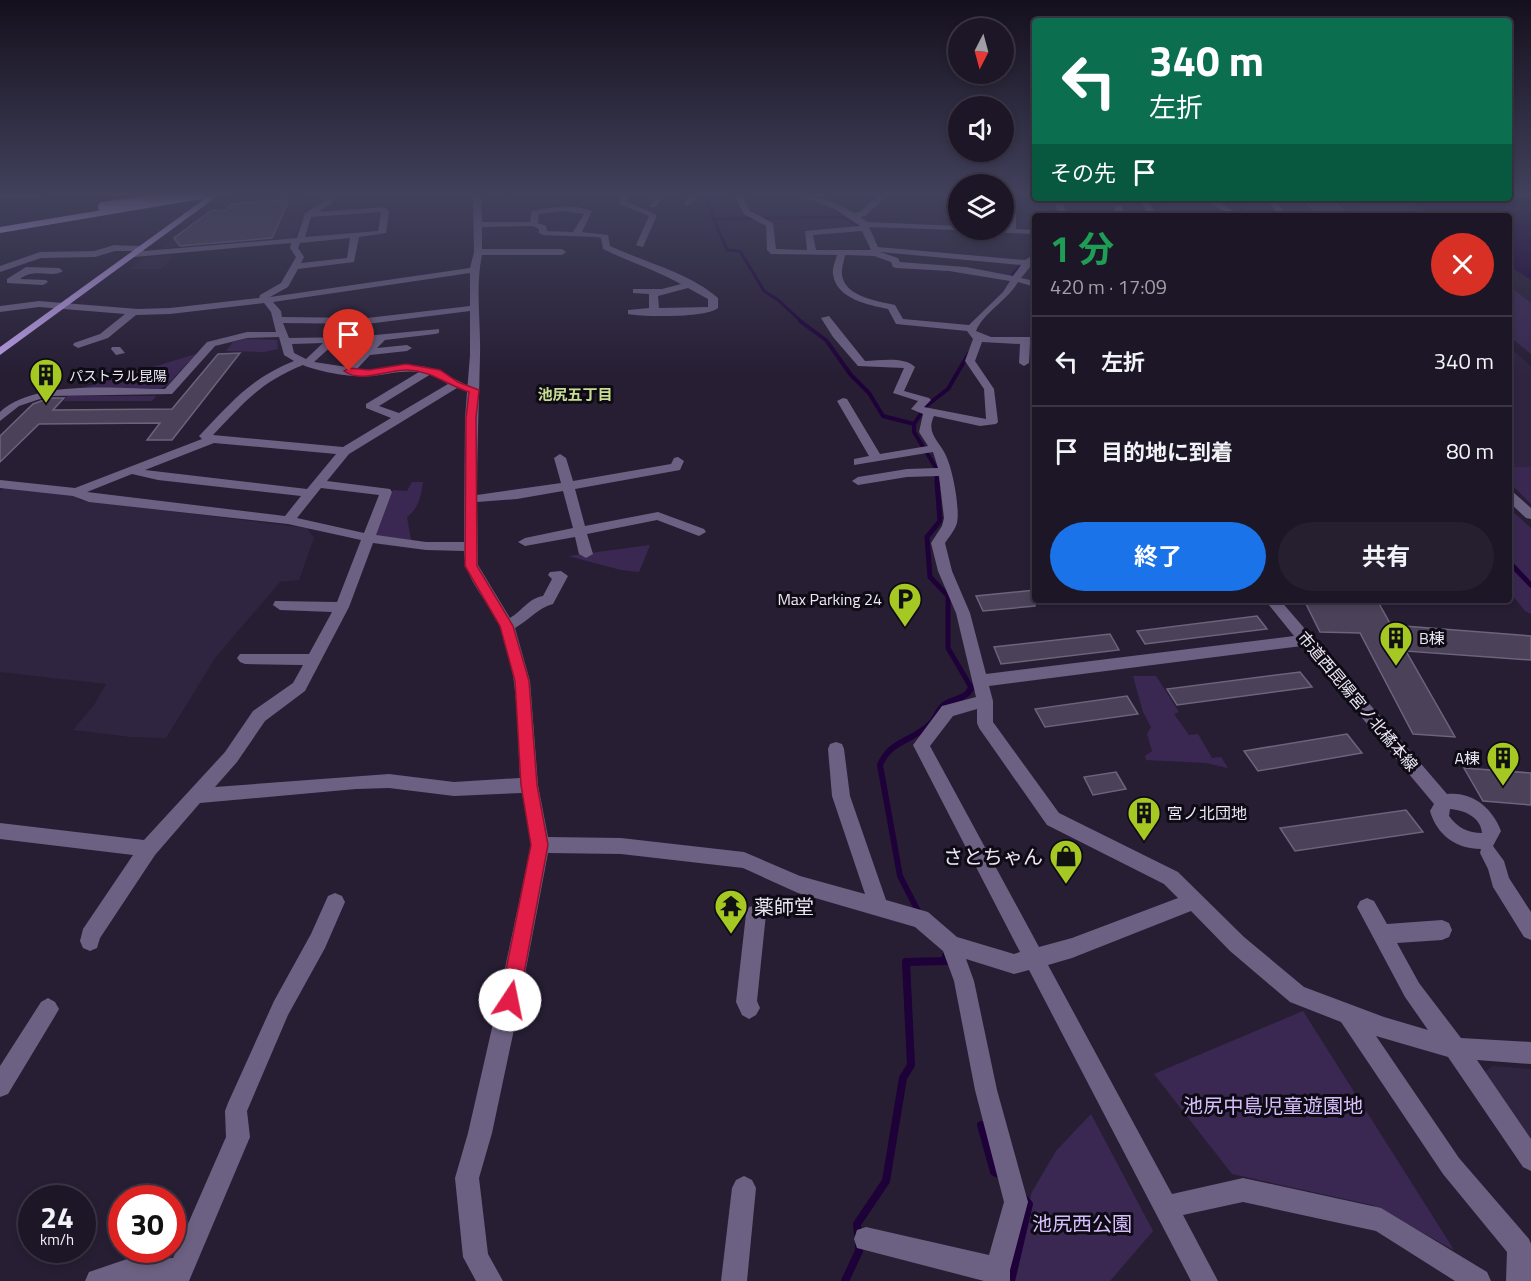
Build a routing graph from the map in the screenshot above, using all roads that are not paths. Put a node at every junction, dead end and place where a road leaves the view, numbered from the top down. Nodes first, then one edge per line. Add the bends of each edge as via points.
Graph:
1 (841, 254) edge
2 (96, 255) edge
3 (133, 255) edge
4 (299, 255) edge
5 (352, 255) edge
6 (477, 255) edge
7 (625, 255) edge
8 (879, 255) edge
9 (950, 255) edge
10 (1031, 260) edge
11 (297, 266) junction
12 (0, 269) edge
13 (474, 270) junction
14 (1014, 278) junction
15 (43, 282) dead end
16 (1032, 283) edge
17 (688, 285) junction
18 (636, 291) dead end
19 (660, 291) junction
20 (267, 300) junction
21 (63, 306) junction
22 (475, 308) junction
23 (4, 309) edge
24 (656, 311) junction
25 (133, 312) junction
26 (631, 312) dead end
27 (397, 317) junction
28 (826, 318) dead end
29 (278, 320) junction
30 (435, 331) dead end
31 (975, 334) junction
32 (399, 335) junction
33 (284, 337) junction
34 (381, 338) junction
35 (1030, 340) edge
36 (332, 341) junction
37 (78, 345) dead end
38 (407, 348) dead end
39 (0, 352) edge
40 (370, 352) junction
41 (304, 362) junction
42 (1024, 363) dead end
43 (430, 370) junction
44 (349, 371) junction
45 (455, 384) junction
46 (474, 390) junction
47 (843, 401) dead end
48 (930, 412) junction
49 (0, 418) edge
50 (400, 418) junction
51 (854, 421) junction
52 (841, 422) dead end
53 (213, 439) junction
54 (934, 448) junction
55 (345, 451) junction
56 (560, 458) dead end
57 (876, 458) junction
58 (678, 461) dead end
59 (858, 462) dead end
60 (132, 471) junction
61 (938, 472) junction
62 (858, 481) dead end
63 (0, 484) edge
64 (568, 487) junction
65 (316, 488) junction
66 (76, 492) junction
67 (1512, 498) edge
68 (472, 500) junction
69 (1531, 515) edge
70 (288, 520) junction
71 (579, 532) junction
72 (691, 532) dead end
73 (369, 538) junction
74 (525, 543) dead end
75 (471, 547) junction
76 (586, 554) dead end
77 (555, 575) dead end
78 (1275, 603) edge
79 (280, 605) dead end
80 (342, 607) junction
81 (507, 626) junction
82 (1308, 640) junction
83 (245, 658) dead end
84 (315, 660) junction
85 (982, 691) junction
86 (839, 757) dead end
87 (529, 785) junction
88 (198, 796) junction
89 (1444, 802) dead end
90 (0, 831) edge
91 (540, 845) junction
92 (148, 849) junction
93 (1489, 853) dead end
94 (1194, 901) junction
95 (335, 902) dead end
96 (879, 907) junction
97 (1367, 907) dead end
98 (756, 914) dead end
99 (1442, 930) dead end
100 (1531, 930) edge
101 (1382, 934) junction
102 (90, 940) dead end
103 (951, 945) junction
104 (1034, 957) junction
105 (749, 1008) dead end
106 (48, 1009) dead end
107 (1349, 1015) junction
108 (1455, 1047) junction
109 (1531, 1053) edge
110 (0, 1086) edge
111 (1531, 1160) edge
112 (744, 1188) dead end
113 (1166, 1207) junction
114 (866, 1239) dead end
115 (178, 1275) edge
116 (997, 1275) edge
117 (98, 1281) edge
118 (490, 1281) edge
119 (734, 1281) edge
120 (1205, 1281) edge
121 (1478, 1281) edge
122 (1519, 1281) edge

1 - 31 street via 837,276 842,286 867,302 892,307 899,322
2 - 12 street via 40,255
3 - 21 main road
4 - 11 street
5 - 11 street via 351,260
6 - 13 street
7 - 17 street
8 - 14 street via 895,260 896,265 946,266
9 - 10 street
10 - 14 street
11 - 20 street via 285,285 263,296
13 - 20 street
13 - 22 street
14 - 16 street
14 - 31 street via 1008,292
15 - 23 street
17 - 19 street
17 - 24 street via 713,298 714,314 707,311 667,315
18 - 19 street
19 - 24 street via 654,294
20 - 25 street
20 - 29 street
21 - 23 street via 39,304
21 - 25 street
21 - 39 main road
22 - 27 street
22 - 46 street
24 - 26 street
25 - 37 street via 104,336
27 - 29 street via 367,321
27 - 32 street
28 - 48 street via 862,364 910,367 898,393 925,400 917,409
29 - 33 street
30 - 32 street
31 - 35 street
31 - 48 street via 970,361 989,389 992,422
32 - 34 street
33 - 36 street
33 - 41 street via 289,356
33 - 49 street via 247,335 211,344 168,392 48,393 15,404
34 - 36 street
34 - 40 street
35 - 42 street
36 - 41 street
38 - 40 street
40 - 44 street
41 - 44 street
41 - 53 street via 274,373 255,386 205,436
43 - 44 street via 406,367 369,373
43 - 45 street
43 - 50 street via 370,406
45 - 46 street
45 - 50 street
46 - 68 street
47 - 51 street
48 - 54 street via 924,422 926,438
50 - 55 street
51 - 52 street
51 - 57 street
53 - 55 street
53 - 60 street
54 - 57 street
54 - 61 street via 941,456
55 - 65 street
56 - 64 street
57 - 59 street
58 - 64 street via 676,468
60 - 65 street
60 - 66 street
61 - 62 street
61 - 85 street via 950,522 938,543 963,613
63 - 66 street
64 - 68 street
64 - 71 street
65 - 70 street
65 - 73 street via 386,492
66 - 70 street via 89,498
67 - 69 street
68 - 75 street
70 - 73 street
71 - 72 street via 658,516
71 - 74 street
71 - 76 street
73 - 75 street
73 - 80 street
75 - 81 street via 471,566
77 - 81 street via 561,576 553,601 537,602 526,615
78 - 82 street, 市道西昆陽宮ノ北橘本線
79 - 80 street
80 - 84 street
81 - 87 street via 522,681
82 - 85 street
82 - 89 street, 市道西昆陽宮ノ北橘本線
83 - 84 street
84 - 88 street via 299,687 258,716
85 - 94 street via 986,723 1053,819 1171,878
85 - 104 street via 948,711 921,745
86 - 96 street via 841,796
87 - 88 street via 454,789 389,781 356,782
87 - 91 street
88 - 92 street
90 - 92 street
91 - 96 street via 621,846 744,860 798,884
91 - 118 street via 508,1006 467,1178 476,1257
92 - 102 street
93 - 100 street via 1500,881
94 - 104 street via 1072,948
94 - 107 street via 1297,995
95 - 115 street via 281,1008 236,1111 238,1137
96 - 103 street via 921,919
97 - 101 street
98 - 105 street via 746,1002
99 - 101 street
101 - 108 street via 1412,990
103 - 104 street via 1014,964
103 - 116 street via 964,981 986,1090 1017,1202
104 - 113 street
106 - 110 street
107 - 108 street
107 - 122 street via 1451,1166 1520,1248
108 - 109 street
108 - 111 street
112 - 119 street
113 - 120 street
113 - 121 street via 1242,1190 1381,1220
114 - 116 street
115 - 117 street via 127,1272

